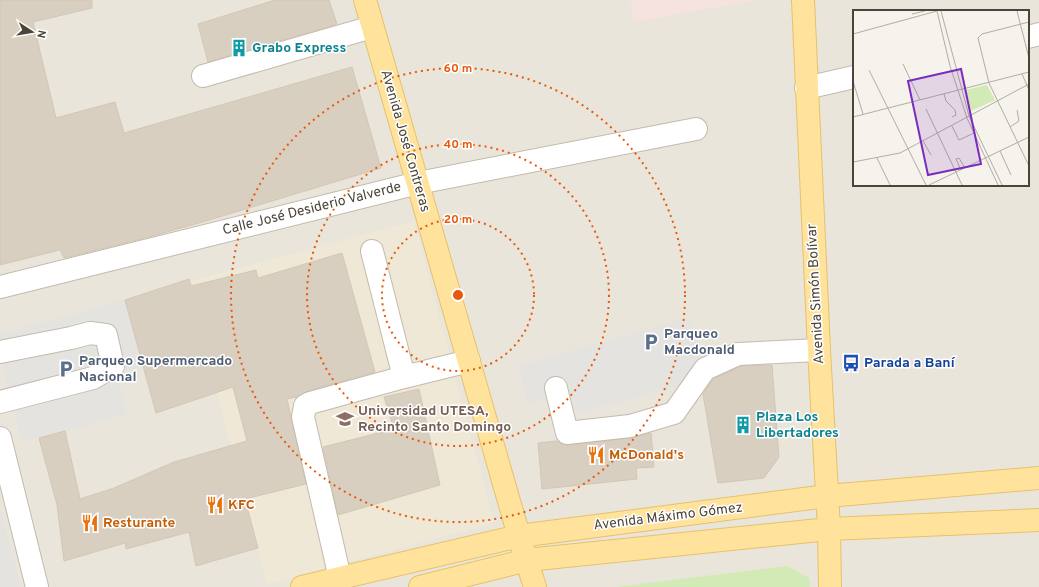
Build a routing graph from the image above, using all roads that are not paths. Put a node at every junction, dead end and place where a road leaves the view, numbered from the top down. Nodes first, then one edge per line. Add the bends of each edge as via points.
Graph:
1 (365, 0) edge
2 (803, 0) edge
3 (372, 27) junction
4 (1039, 34) edge
5 (1029, 37) edge
6 (203, 76) dead end
7 (853, 77) edge
8 (806, 88) junction
9 (696, 129) dead end
10 (418, 183) junction
11 (372, 251) dead end
12 (0, 287) edge
13 (819, 350) junction
14 (0, 352) edge
15 (469, 361) junction
16 (404, 377) junction
17 (556, 388) dead end
18 (0, 402) edge
19 (0, 438) edge
20 (1039, 478) edge
21 (827, 496) junction
22 (1039, 520) edge
23 (829, 529) junction
24 (519, 536) junction
25 (527, 560) junction
26 (340, 578) junction
27 (37, 587) edge
28 (302, 587) edge
29 (420, 587) edge
30 (536, 587) edge
31 (830, 587) edge

1 - 3 main road, Avenida José Contreras
2 - 8 main road, Avenida Simón Bolívar
3 - 6 street
3 - 10 main road, Avenida José Contreras
4 - 5 street
7 - 8 street
8 - 13 main road, Avenida Simón Bolívar
9 - 10 street, Calle José Desiderio Valverde
10 - 12 street, Calle José Desiderio Valverde
10 - 15 main road, Avenida José Contreras
11 - 16 street
13 - 17 street via 738,354 705,370 674,413 630,426 567,433
13 - 21 main road, Avenida Simón Bolívar
14 - 18 street via 90,333 106,335 113,366 93,378
15 - 16 street
15 - 24 main road, Avenida José Contreras
16 - 26 street via 310,402 305,406 303,417
19 - 27 street
20 - 21 main road, Avenida Máximo Gómez
21 - 23 main road, Avenida Simón Bolívar
21 - 24 main road, Avenida Máximo Gómez
22 - 23 main road, Avenida Máximo Gómez
23 - 25 main road, Avenida Máximo Gómez
23 - 31 main road, Avenida Simón Bolívar
24 - 25 main road, Avenida José Contreras
24 - 26 main road, Avenida Máximo Gómez
25 - 29 main road, Avenida Máximo Gómez
25 - 30 main road
26 - 28 main road, Avenida Máximo Gómez

